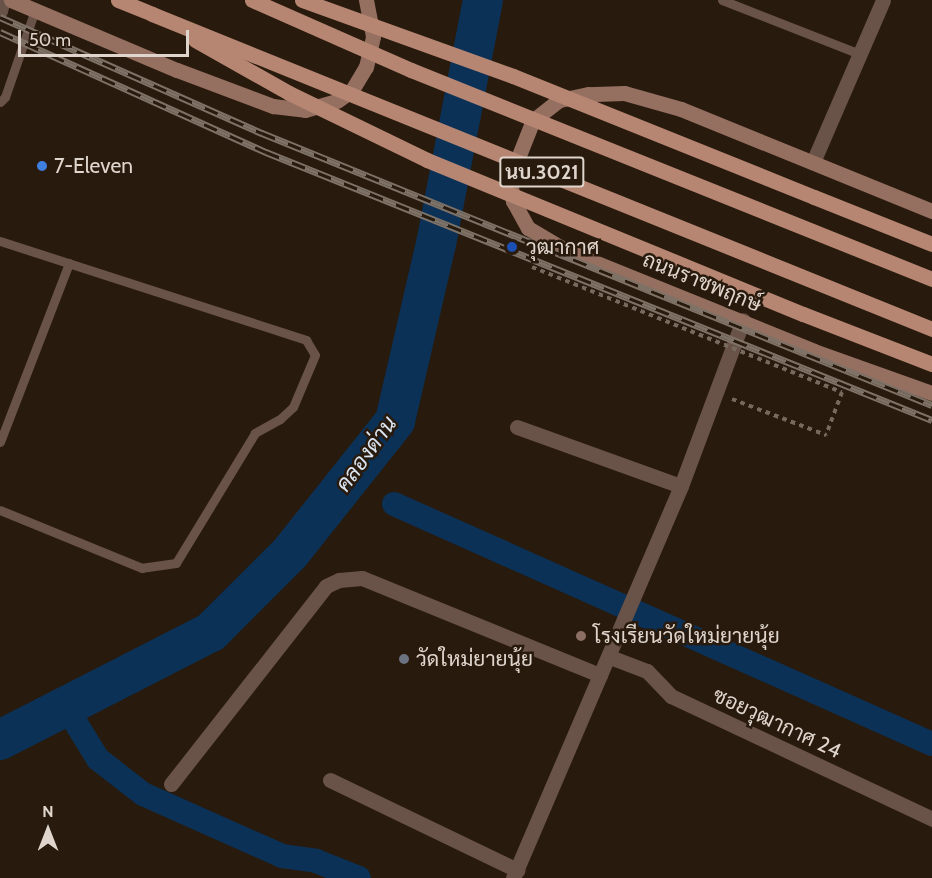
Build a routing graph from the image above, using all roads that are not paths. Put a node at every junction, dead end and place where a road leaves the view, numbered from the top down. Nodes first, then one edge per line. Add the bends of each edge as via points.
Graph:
1 (3, 0) edge
2 (11, 0) edge
3 (118, 0) edge
4 (252, 0) edge
5 (302, 0) edge
6 (366, 0) edge
7 (722, 0) edge
8 (883, 0) edge
9 (35, 10) junction
10 (0, 11) edge
11 (152, 14) junction
12 (860, 54) junction
13 (0, 102) edge
14 (813, 162) junction
15 (932, 211) edge
16 (0, 241) edge
17 (932, 244) edge
18 (69, 263) junction
19 (932, 279) edge
20 (743, 320) junction
21 (932, 329) edge
22 (932, 364) edge
23 (932, 393) edge
24 (518, 427) dead end
25 (0, 442) edge
26 (681, 486) junction
27 (0, 510) edge
28 (610, 657) junction
29 (600, 675) junction
30 (330, 780) dead end
31 (171, 784) dead end
32 (932, 819) edge
33 (515, 874) edge

1 - 10 street
2 - 9 main road
3 - 11 main road, ถนนราชพฤกษ์ / นบ.3021
4 - 19 main road, นบ.3021, bridge via 411,70
5 - 17 main road, bridge via 513,76
6 - 9 main road via 374,36 366,67 352,90 337,101 305,110 273,106
7 - 12 lane
8 - 12 street
9 - 13 lane
11 - 21 main road, ถนนราชพฤกษ์ / นบ.3021, bridge
11 - 22 main road, bridge via 289,93 427,160
12 - 14 street
14 - 15 main road, ถนนราชพฤกษ์ / นบ.3021
14 - 20 main road, ถนนราชพฤกษ์ / นบ.3021 via 681,109 624,93 559,100 533,120 519,149 510,178 513,201 528,228 567,251
16 - 18 lane
18 - 25 lane
18 - 27 lane via 306,340 314,349 314,360 293,406 280,419 255,433 184,555 171,565 142,568
20 - 23 main road, ถนนราชพฤกษ์ / นบ.3021 via 814,351
20 - 26 street
24 - 26 street
26 - 28 street
28 - 29 street
28 - 32 street, ซอยวุฒากาศ 24 via 647,671 671,696
29 - 31 street via 362,578 339,580 326,586
29 - 33 street
30 - 33 street

